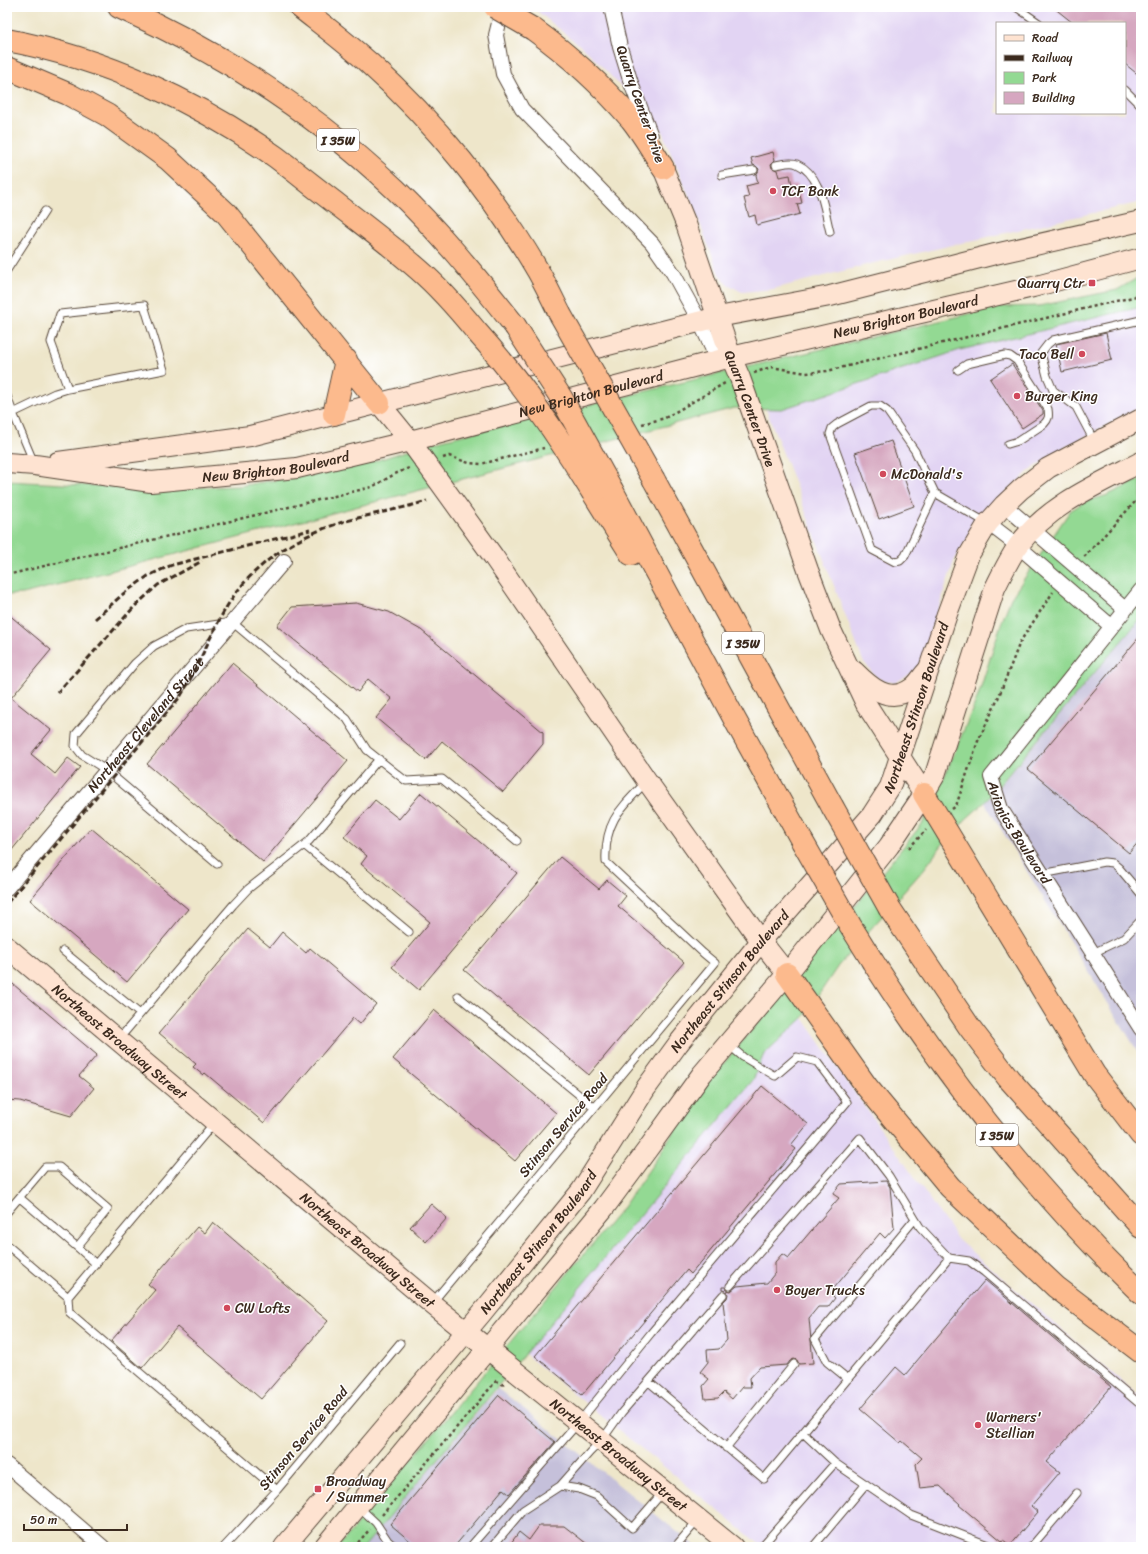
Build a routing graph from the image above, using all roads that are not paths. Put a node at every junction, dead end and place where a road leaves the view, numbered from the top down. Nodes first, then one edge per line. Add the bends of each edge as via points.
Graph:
1 (119, 7) edge
2 (300, 7) edge
3 (495, 7) edge
4 (503, 7) edge
5 (611, 7) edge
6 (1016, 7) edge
7 (1038, 22) edge
8 (7, 40) edge
9 (7, 68) edge
10 (1126, 91) edge
11 (1141, 106) edge
12 (776, 164) dead end
13 (663, 168) junction
14 (754, 170) dead end
15 (722, 175) dead end
16 (45, 212) dead end
17 (1140, 217) edge
18 (830, 232) dead end
19 (1141, 258) edge
20 (7, 270) edge
21 (709, 319) junction
22 (1141, 320) edge
23 (724, 359) junction
24 (346, 360) junction
25 (958, 370) dead end
26 (68, 389) junction
27 (603, 390) junction
28 (7, 396) edge
29 (379, 403) junction
30 (13, 413) junction
31 (334, 414) junction
32 (1141, 419) edge
33 (410, 441) junction
34 (1095, 443) junction
35 (1008, 444) dead end
36 (1141, 462) edge
37 (7, 463) edge
38 (34, 465) junction
39 (602, 491) junction
40 (935, 493) junction
41 (1004, 505) junction
42 (988, 523) junction
43 (1033, 529) junction
44 (1018, 546) junction
45 (284, 561) dead end
46 (1141, 590) edge
47 (1125, 609) junction
48 (232, 622) junction
49 (1112, 626) junction
50 (846, 664) junction
51 (930, 666) junction
52 (901, 758) junction
53 (378, 759) junction
54 (106, 770) junction
55 (647, 781) junction
56 (924, 794) junction
57 (517, 842) dead end
58 (304, 845) junction
59 (217, 864) dead end
60 (1042, 874) junction
61 (7, 888) edge
62 (1141, 894) edge
63 (1141, 920) edge
64 (409, 932) dead end
65 (761, 941) junction
66 (7, 947) edge
67 (63, 951) dead end
68 (1093, 953) junction
69 (787, 974) junction
70 (458, 996) dead end
71 (140, 1014) junction
72 (1141, 1028) edge
73 (118, 1040) junction
74 (728, 1044) junction
75 (594, 1107) junction
76 (215, 1122) junction
77 (1141, 1135) edge
78 (20, 1198) junction
79 (7, 1212) edge
80 (915, 1219) junction
81 (1141, 1227) edge
82 (7, 1245) edge
83 (77, 1247) junction
84 (949, 1258) junction
85 (96, 1264) junction
86 (730, 1286) dead end
87 (1141, 1293) edge
88 (723, 1295) dead end
89 (68, 1297) junction
90 (432, 1304) junction
91 (465, 1331) junction
92 (400, 1343) dead end
93 (487, 1349) junction
94 (1141, 1352) edge
95 (794, 1364) dead end
96 (848, 1379) junction
97 (649, 1382) junction
98 (1141, 1406) edge
99 (579, 1422) junction
100 (803, 1433) junction
101 (602, 1440) junction
102 (726, 1448) junction
103 (835, 1463) junction
104 (7, 1466) edge
105 (866, 1484) junction
106 (560, 1486) junction
107 (277, 1490) junction
108 (664, 1490) junction
109 (1077, 1493) dead end
110 (358, 1506) junction
111 (699, 1519) junction
112 (103, 1547) edge
113 (224, 1547) edge
114 (284, 1547) edge
115 (324, 1547) edge
116 (395, 1547) edge
117 (470, 1547) edge
118 (492, 1547) edge
119 (675, 1547) edge
120 (733, 1547) edge
121 (761, 1547) edge
122 (813, 1547) edge
123 (993, 1547) edge
124 (1031, 1547) edge

1 - 39 highway, I 35W, bridge via 200,47 278,95 352,151 395,189 461,258 515,326 559,394
2 - 27 highway, I 35W, bridge via 371,65 451,149 519,240
3 - 13 highway, bridge via 556,46 605,90 632,120
4 - 21 street, Quarry Center Drive via 496,35 503,74 522,109 652,243
5 - 13 street, Quarry Center Drive via 631,83
6 - 7 lane
8 - 39 highway, bridge via 69,56 116,72 186,104 276,157 395,249 447,297 504,362
9 - 24 highway via 61,91 107,115 168,159 226,213
10 - 11 lane
12 - 18 lane via 797,164 814,180 820,190
13 - 21 main road, Quarry Center Drive via 686,224
14 - 15 lane
16 - 20 lane
17 - 21 main road, New Brighton Boulevard via 1121,226 830,296
19 - 23 main road, New Brighton Boulevard via 1033,287
21 - 23 main road, Quarry Center Drive
21 - 29 main road, New Brighton Boulevard
22 - 34 lane via 1053,340 1042,353 1053,390 1076,407
23 - 27 main road, New Brighton Boulevard
23 - 50 main road, Quarry Center Drive via 740,378 819,601
24 - 29 highway
24 - 31 highway
25 - 35 lane via 967,364 1005,355 1014,358 1021,367 1048,409 1049,415 1044,424 1018,441
26 - 26 lane via 164,370 144,305 60,314 51,342
26 - 30 lane
27 - 33 main road, New Brighton Boulevard
27 - 81 highway, I 35W, bridge via 890,909 970,1028 1009,1079
28 - 30 lane
29 - 31 main road, New Brighton Boulevard
29 - 33 main road
30 - 38 lane
31 - 38 main road, New Brighton Boulevard via 250,436
32 - 34 main road, Northeast Stinson Boulevard
33 - 38 main road, New Brighton Boulevard via 298,468 152,482
33 - 55 main road via 493,556
34 - 41 main road, Northeast Stinson Boulevard via 1048,468
36 - 43 main road, Northeast Stinson Boulevard via 1081,493
37 - 38 main road, New Brighton Boulevard
39 - 87 highway, I 35W, bridge via 850,925 904,1010 979,1113 1048,1196 1110,1264
40 - 40 lane via 914,451 887,411 880,406 871,406 832,428 830,434 872,550 894,562 900,561 905,556
40 - 42 lane
41 - 42 main road, Northeast Stinson Boulevard
41 - 43 street
42 - 44 street
42 - 51 main road, Northeast Stinson Boulevard via 969,554
43 - 44 main road, Northeast Stinson Boulevard
43 - 47 street
44 - 49 street
44 - 56 main road, Northeast Stinson Boulevard via 995,588 935,775
45 - 48 street, Northeast Cleveland Street
46 - 47 street, Avionics Boulevard
47 - 49 street, Avionics Boulevard
48 - 53 lane via 347,719 367,750
48 - 54 street, Northeast Cleveland Street
48 - 54 lane via 186,629 154,646 122,678 76,734 75,746 82,755
49 - 60 street, Avionics Boulevard via 991,777 1001,809
50 - 51 main road via 878,692 887,694 902,693 913,688
50 - 52 main road, Quarry Center Drive via 866,704
51 - 52 main road, Northeast Stinson Boulevard
52 - 56 main road, Quarry Center Drive
52 - 65 main road, Northeast Stinson Boulevard via 890,787 872,815
53 - 57 lane via 406,781 442,779
53 - 58 lane
54 - 59 lane
54 - 61 street, Northeast Cleveland Street
55 - 65 main road
55 - 75 lane, Stinson Service Road via 611,823 605,846 606,862 715,963
56 - 69 main road, Northeast Stinson Boulevard via 889,846
56 - 77 highway via 1094,1074
58 - 64 lane
58 - 71 lane via 248,889
60 - 62 lane via 1104,862 1113,863
60 - 68 street, Avionics Boulevard
63 - 68 lane via 1124,938
65 - 69 main road
65 - 91 main road, Northeast Stinson Boulevard via 646,1088 581,1190
66 - 73 main road, Northeast Broadway Street
67 - 71 lane
68 - 72 street, Avionics Boulevard
69 - 74 main road, Northeast Stinson Boulevard
69 - 94 highway via 867,1087 950,1187 1056,1287
70 - 75 lane
71 - 73 lane
73 - 76 main road, Northeast Broadway Street
74 - 93 main road, Northeast Stinson Boulevard via 702,1074 604,1208
74 - 99 lane via 742,1057 776,1076 797,1057 817,1062 847,1102
75 - 90 lane, Stinson Service Road
76 - 85 lane
76 - 90 main road, Northeast Broadway Street
78 - 79 lane
78 - 83 lane
78 - 83 lane via 46,1167 60,1167 108,1209
80 - 84 lane
80 - 86 lane via 889,1176 860,1138
80 - 96 lane via 813,1341 827,1362
82 - 89 lane
83 - 85 lane
84 - 96 lane
84 - 98 lane via 969,1261 984,1272
85 - 89 lane
88 - 97 lane
89 - 107 lane via 69,1312
90 - 91 main road, Northeast Broadway Street
91 - 93 main road, Northeast Broadway Street
91 - 114 main road, Northeast Stinson Boulevard
92 - 107 lane, Stinson Service Road
93 - 99 main road, Northeast Broadway Street
93 - 110 main road, Northeast Stinson Boulevard
95 - 102 lane
96 - 100 lane
97 - 101 lane
97 - 102 lane
99 - 101 main road, Northeast Broadway Street
99 - 117 lane
100 - 102 lane via 764,1479
100 - 103 lane
101 - 106 lane
101 - 108 main road, Northeast Broadway Street
103 - 105 lane
103 - 121 lane
104 - 112 street
105 - 122 lane
105 - 123 lane via 911,1515
106 - 108 lane via 579,1489 596,1496 632,1528
106 - 118 lane via 523,1510
107 - 113 lane, Stinson Service Road
108 - 111 main road, Northeast Broadway Street
109 - 124 lane
110 - 115 main road, Northeast Stinson Boulevard
110 - 116 lane
111 - 119 lane
111 - 120 main road, Northeast Broadway Street

